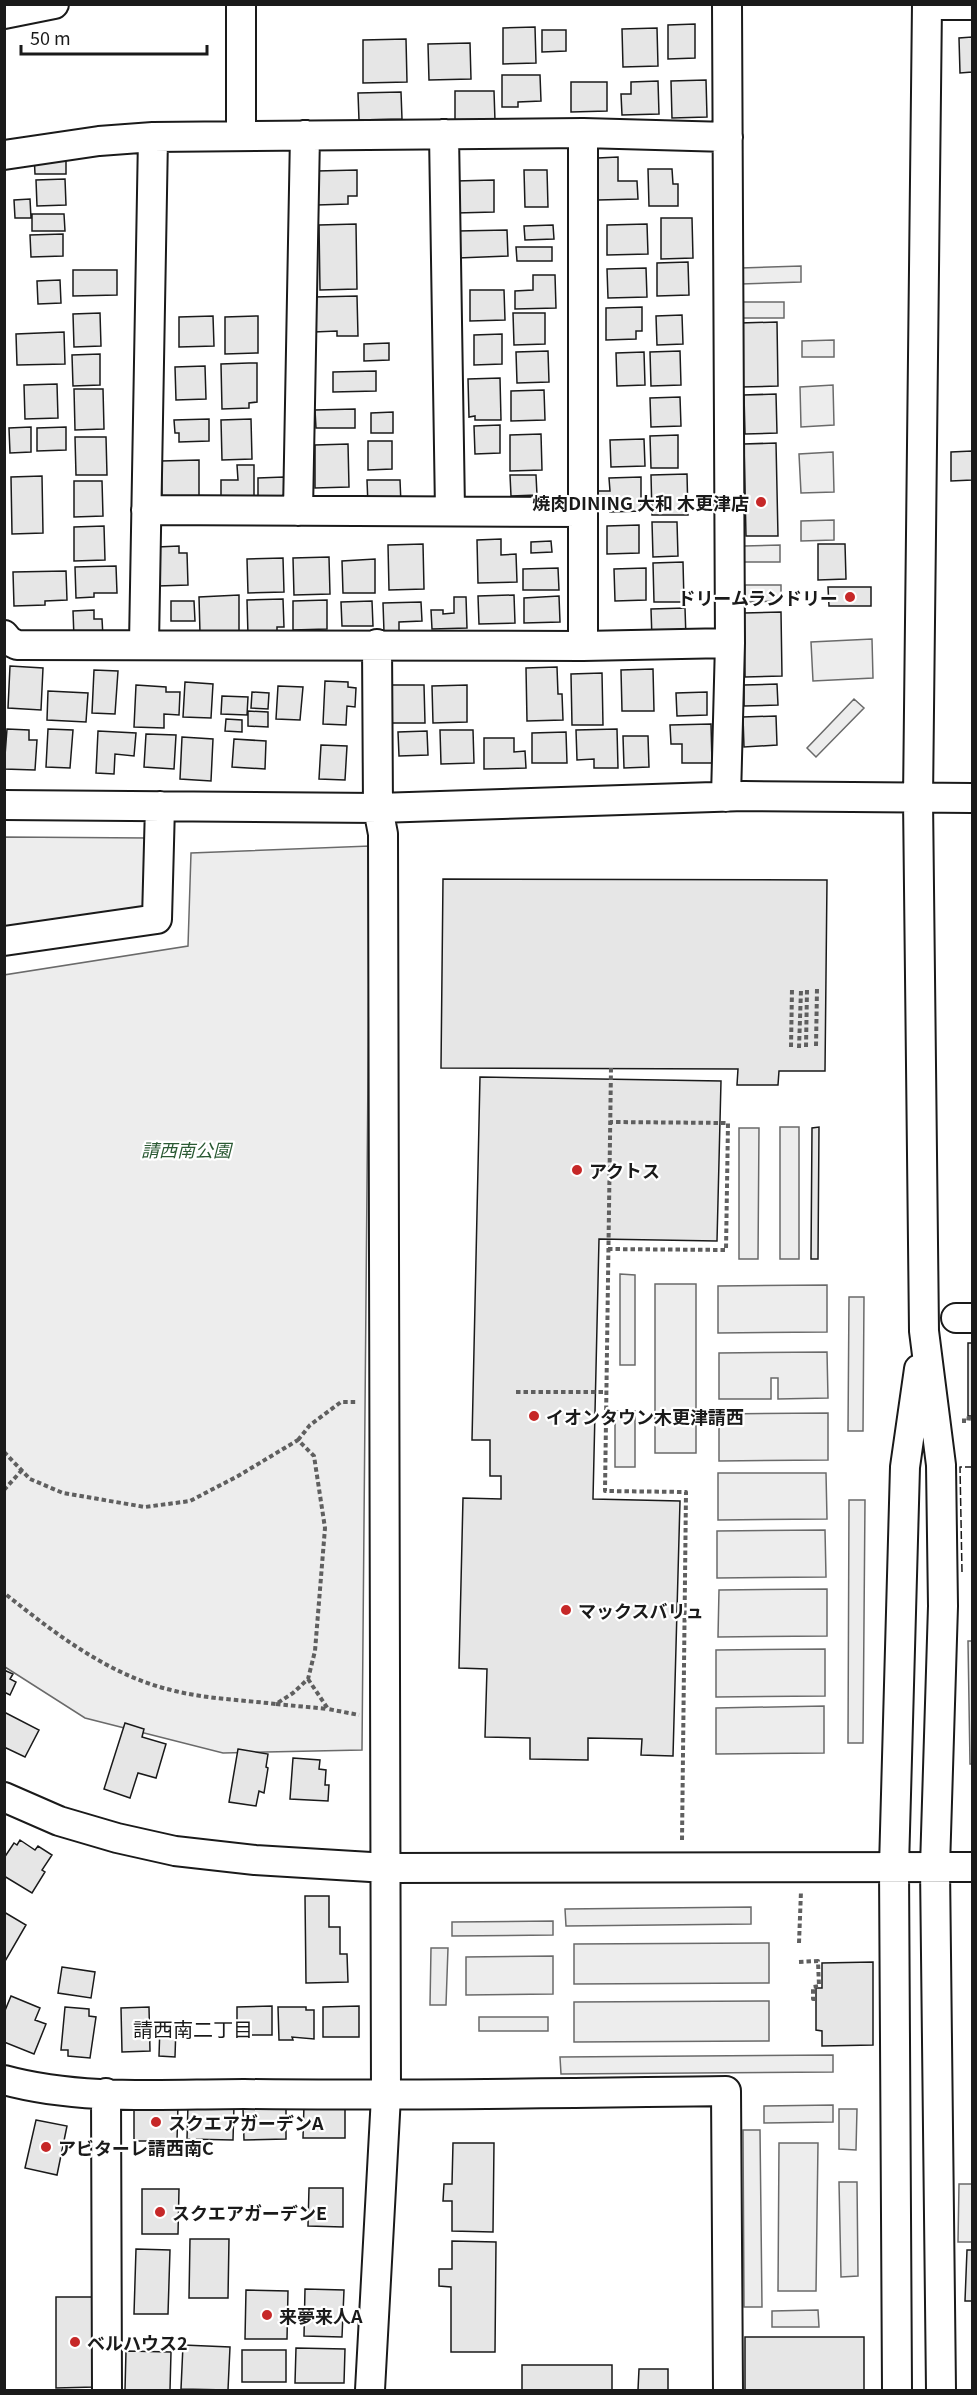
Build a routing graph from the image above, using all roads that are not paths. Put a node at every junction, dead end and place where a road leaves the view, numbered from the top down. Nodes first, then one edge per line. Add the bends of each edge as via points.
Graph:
1 (54, 4) edge
2 (241, 4) edge
3 (727, 4) edge
4 (927, 5) edge
5 (972, 5) edge
6 (4, 14) edge
7 (583, 133) junction
8 (444, 134) junction
9 (241, 135) junction
10 (305, 135) junction
11 (153, 137) junction
12 (728, 137) junction
13 (4, 155) edge
14 (146, 510) junction
15 (450, 510) junction
16 (298, 511) junction
17 (583, 512) junction
18 (4, 634) edge
19 (730, 643) junction
20 (144, 644) junction
21 (377, 644) junction
22 (583, 646) junction
23 (726, 796) junction
24 (972, 798) edge
25 (918, 799) junction
26 (4, 805) edge
27 (160, 806) junction
28 (378, 808) junction
29 (4, 941) edge
30 (924, 1331) junction
31 (4, 1797) edge
32 (894, 1867) junction
33 (935, 1867) junction
34 (972, 1867) edge
35 (387, 1868) junction
36 (4, 2079) edge
37 (106, 2093) junction
38 (386, 2096) junction
39 (107, 2391) edge
40 (370, 2391) edge
41 (728, 2391) edge
42 (897, 2391) edge
43 (940, 2391) edge

1 - 6 street
2 - 9 street
3 - 12 street
4 - 5 street
4 - 25 street
7 - 8 street
7 - 12 street
7 - 17 street
8 - 10 street
8 - 15 street
9 - 10 street
9 - 11 street
10 - 16 street
11 - 13 street
11 - 14 street
12 - 19 street
14 - 16 street
14 - 20 street
15 - 16 street
15 - 17 street
17 - 22 street
18 - 20 street via 17,645
19 - 22 street
19 - 23 street
20 - 21 street
21 - 22 street
21 - 28 street
23 - 25 street
23 - 28 street
24 - 25 street
25 - 30 street
26 - 27 street
27 - 28 street
27 - 29 street via 157,919
28 - 35 street via 383,834
30 - 32 street via 905,1467
30 - 33 street via 941,1465 943,1606
31 - 35 street via 59,1821 176,1851
32 - 33 street
32 - 35 street
32 - 42 street
33 - 34 street
33 - 43 street
35 - 38 street
36 - 37 street via 35,2088
37 - 38 street
37 - 39 street
38 - 40 street
38 - 41 street via 726,2091

